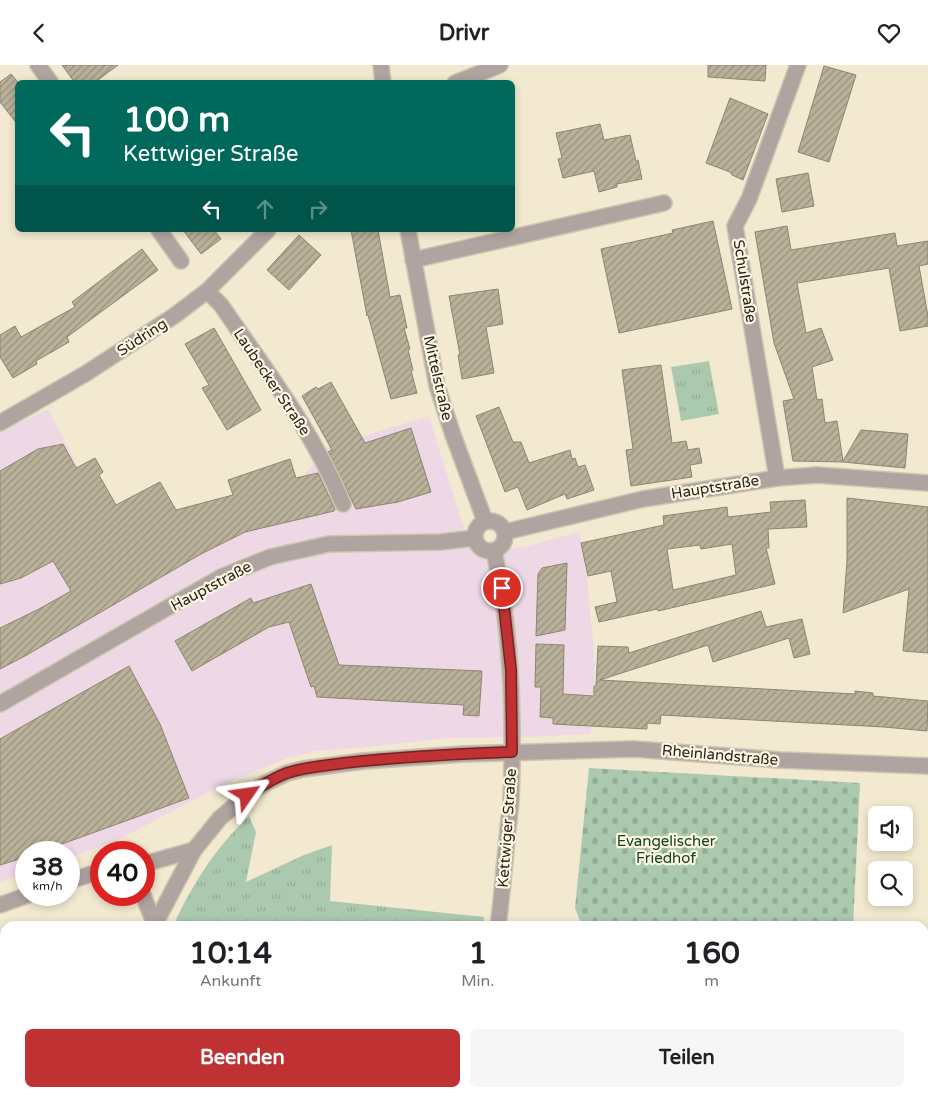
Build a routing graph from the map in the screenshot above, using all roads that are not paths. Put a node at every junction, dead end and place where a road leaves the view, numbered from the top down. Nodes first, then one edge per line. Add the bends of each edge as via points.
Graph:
1 (38, 65) edge
2 (381, 65) edge
3 (500, 65) edge
4 (798, 65) edge
5 (49, 80) edge
6 (383, 80) edge
7 (462, 80) edge
8 (664, 203) dead end
9 (160, 232) edge
10 (266, 232) edge
11 (408, 232) edge
12 (414, 260) junction
13 (181, 261) dead end
14 (207, 291) junction
15 (0, 423) edge
16 (777, 478) junction
17 (928, 483) edge
18 (343, 504) dead end
19 (485, 521) junction
20 (505, 532) junction
21 (474, 538) junction
22 (494, 551) junction
23 (0, 704) edge
24 (512, 752) junction
25 (928, 766) edge
26 (194, 850) junction
27 (155, 861) edge
28 (15, 900) edge
29 (0, 905) edge
30 (147, 906) edge
31 (153, 921) edge
32 (158, 921) edge
33 (499, 921) edge

1 - 5 street
2 - 6 street
3 - 7 street
4 - 16 street, Schulstraße via 736,226
8 - 12 street
9 - 13 street
10 - 14 street, Südring
11 - 12 street, Mittelstraße
12 - 19 street, Mittelstraße via 442,406
14 - 15 street, Südring via 85,374
14 - 18 street, Laubecker Straße via 221,305 294,410
16 - 17 street, Hauptstraße via 817,475
16 - 20 street, Hauptstraße via 643,499
19 - 20 street via 499,523
19 - 21 street via 477,528
20 - 22 street via 505,542
21 - 22 street via 483,550
21 - 23 street, Hauptstraße via 424,543 329,544 270,557 222,577
22 - 24 street, Kettwiger Straße via 508,630
24 - 25 street, Rheinlandstraße via 634,749 780,760
24 - 26 street, Rheinlandstraße via 364,761 287,773 247,795 220,818
24 - 33 street, Kettwiger Straße via 511,803
26 - 27 street
26 - 32 street, Rheinlandstraße
28 - 29 street
30 - 31 street

